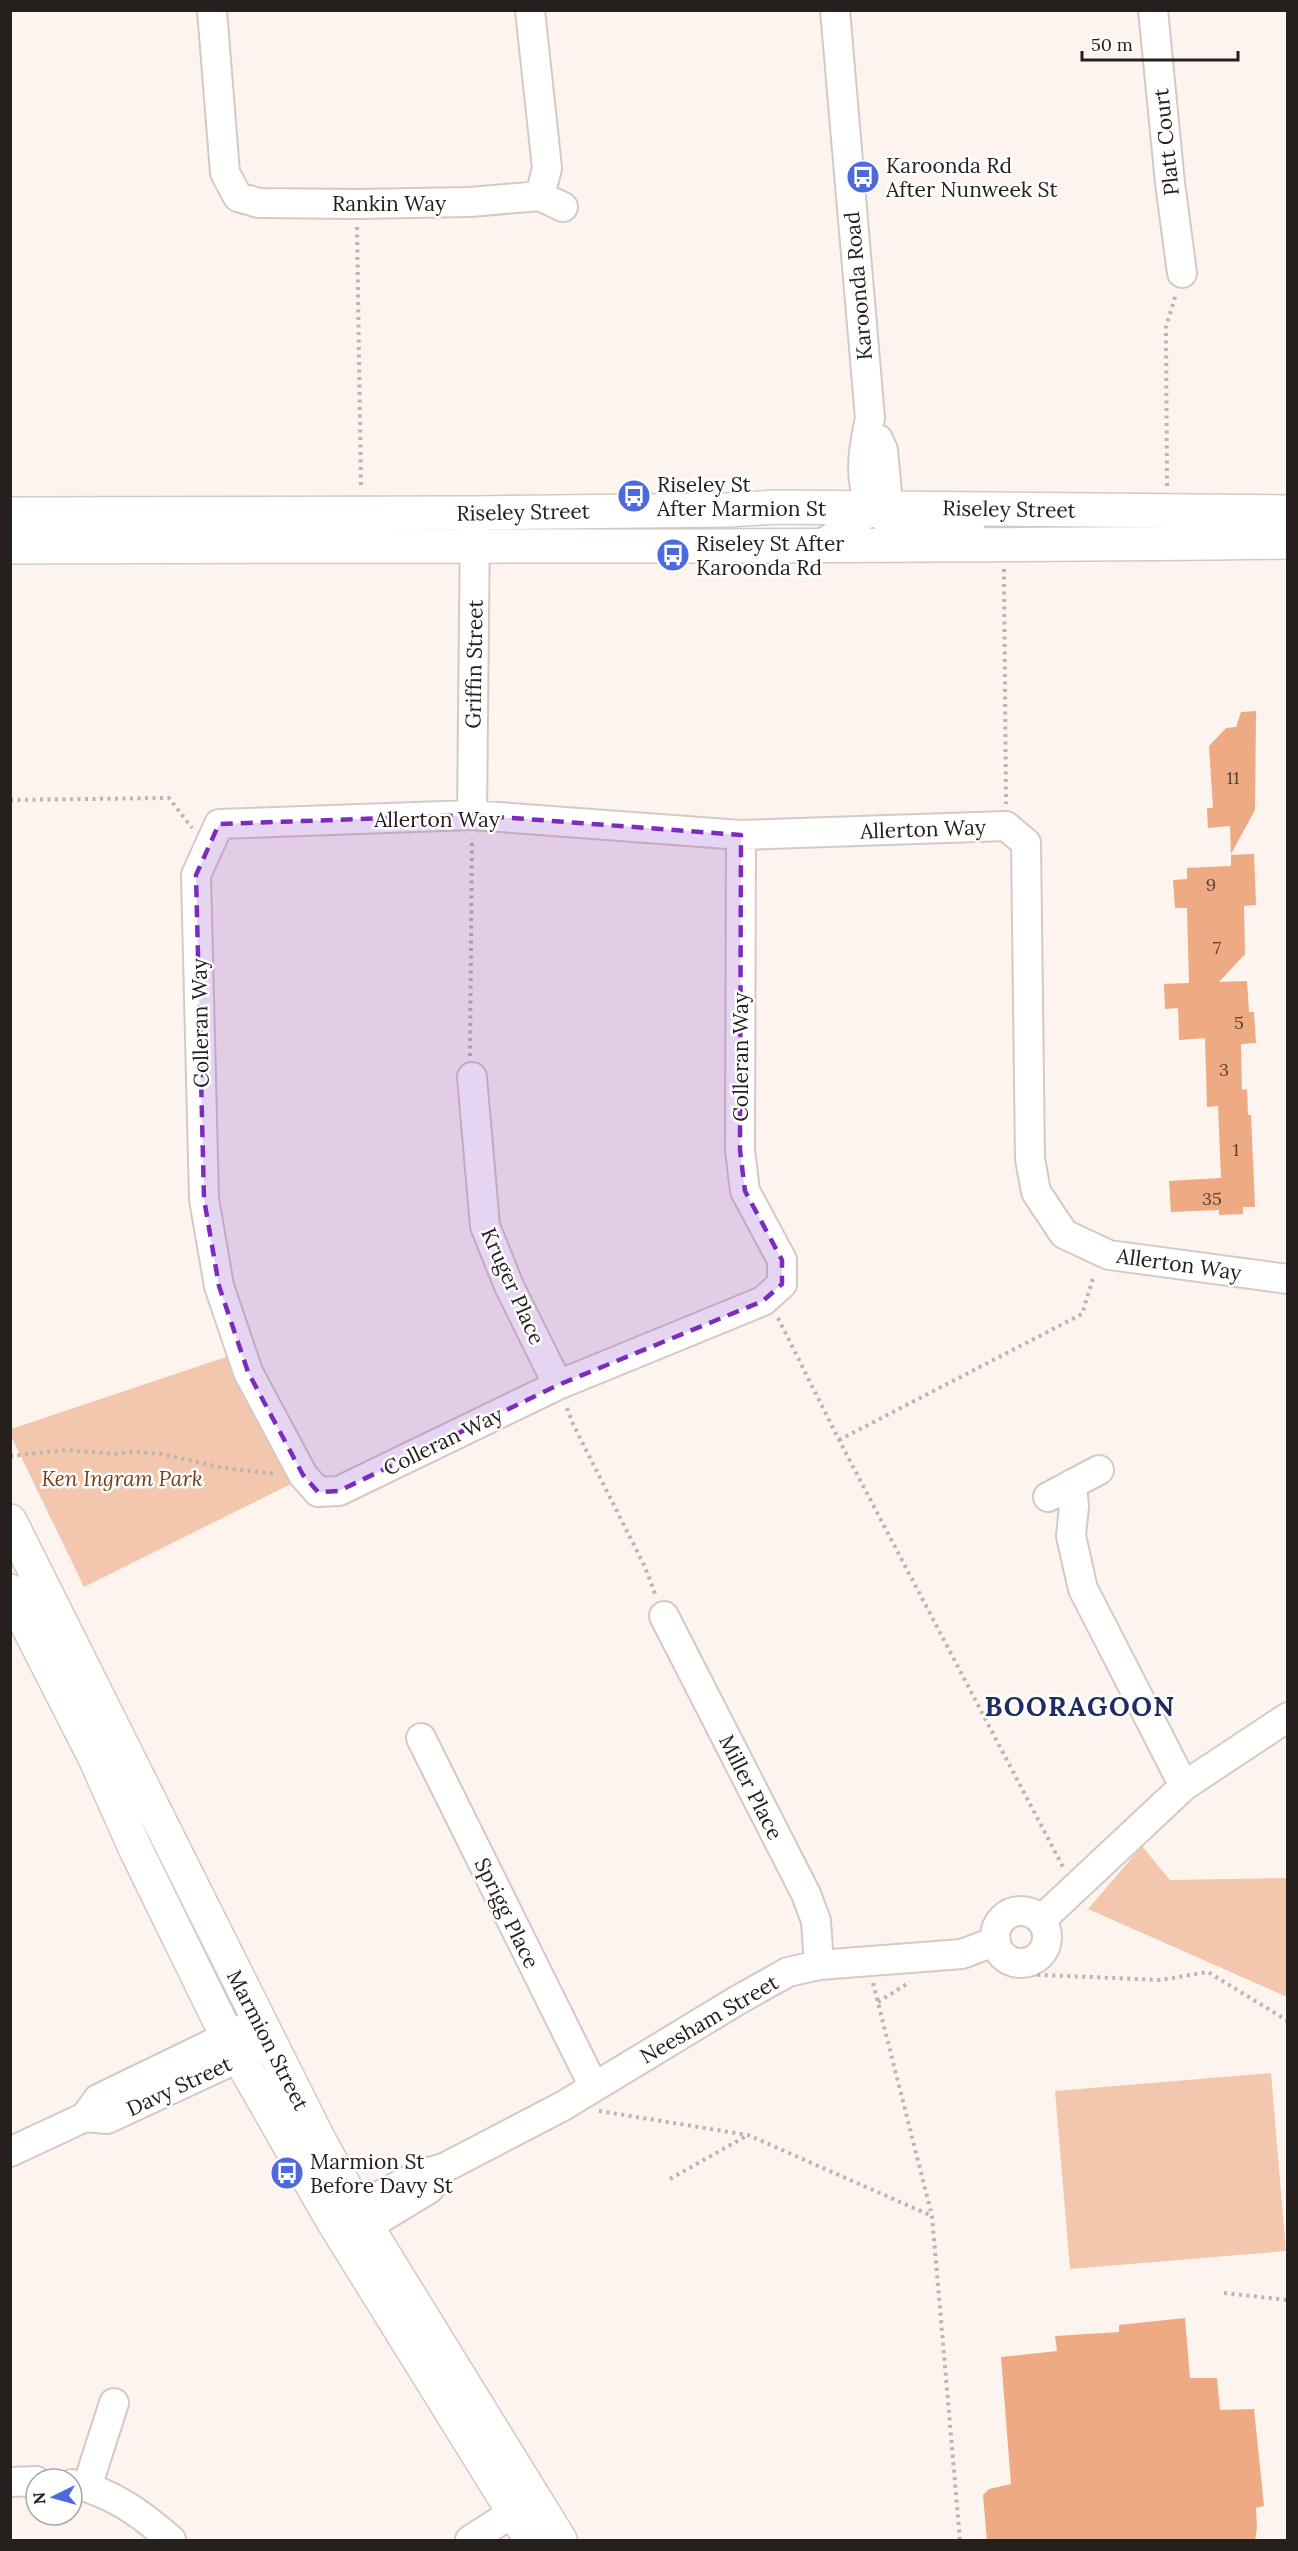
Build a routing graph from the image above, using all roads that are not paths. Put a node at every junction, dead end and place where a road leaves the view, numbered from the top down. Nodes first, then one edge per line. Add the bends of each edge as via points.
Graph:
1 (212, 10) edge
2 (530, 10) edge
3 (835, 10) edge
4 (1153, 10) edge
5 (1182, 273) road end
6 (875, 508) junction
7 (1287, 512) edge
8 (10, 514) edge
9 (475, 529) junction
10 (1287, 542) edge
11 (822, 543) junction
12 (142, 546) junction
13 (10, 547) edge
14 (998, 555) junction
15 (10, 564) edge
16 (472, 815) junction
17 (741, 835) junction
18 (213, 836) joint
19 (472, 1077) road end
20 (1287, 1279) edge
21 (558, 1384) junction
22 (1099, 1470) dead end
23 (10, 1521) edge
24 (10, 1591) edge
25 (664, 1616) road end
26 (1287, 1717) edge
27 (421, 1738) dead end
28 (1184, 1786) junction
29 (1041, 1920) junction
30 (996, 1941) junction
31 (819, 1965) junction
32 (265, 2032) junction
33 (233, 2047) junction
34 (594, 2087) junction
35 (10, 2152) edge
36 (350, 2224) junction
37 (114, 2403) dead end
38 (84, 2475) edge
39 (84, 2487) edge
40 (531, 2525) edge
41 (171, 2541) edge
42 (470, 2541) edge

1 - 2 street, Rankin Way via 230,207 259,203 552,202
3 - 6 street, Karoonda Road via 870,418 883,450 887,493
4 - 5 street, Platt Court
6 - 7 main road, Riseley Street
6 - 9 main road, Riseley Street via 776,507
6 - 11 street
6 - 14 street via 895,528 968,530
8 - 9 main road, Riseley Street
9 - 11 main road, Riseley Street
9 - 12 main road, Riseley Street
9 - 16 street, Griffin Street
10 - 14 main road, Riseley Street
11 - 14 main road, Riseley Street
12 - 13 main road, Riseley Street
12 - 15 main road via 102,564
16 - 17 street, Allerton Way
16 - 18 street, Allerton Way
17 - 20 street, Allerton Way via 1006,826 1026,843 1030,1159 1036,1192 1064,1234 1109,1255
17 - 21 street, Colleran Way via 740,1150 745,1191 782,1260 782,1284 764,1301
18 - 21 street, Colleran Way via 196,875 204,1199 219,1286 248,1372 303,1475 318,1492 339,1491
19 - 21 street, Kruger Place via 485,1226 509,1286
22 - 28 street via 1060,1490 1074,1506 1071,1536 1083,1589
23 - 32 main road, Marmion Street
24 - 33 main road, Marmion Street
25 - 31 street, Miller Place via 806,1894 816,1921
26 - 28 street
27 - 34 street, Sprigg Place
28 - 29 street
29 - 30 street via 1029,1912 1010,1913 997,1929
29 - 30 street via 1046,1945 1034,1960 1019,1962 1005,1957
30 - 31 street, Neesham Street via 962,1954
31 - 34 street, Neesham Street via 788,1972
32 - 33 street, Davy Street
32 - 36 main road, Marmion Street
33 - 35 street, Davy Street via 107,2119 85,2117
33 - 36 main road, Marmion Street
34 - 36 street, Neesham Street via 444,2168 420,2174
36 - 40 main road, Marmion Street
37 - 38 street
39 - 41 street via 139,2513
40 - 42 street

